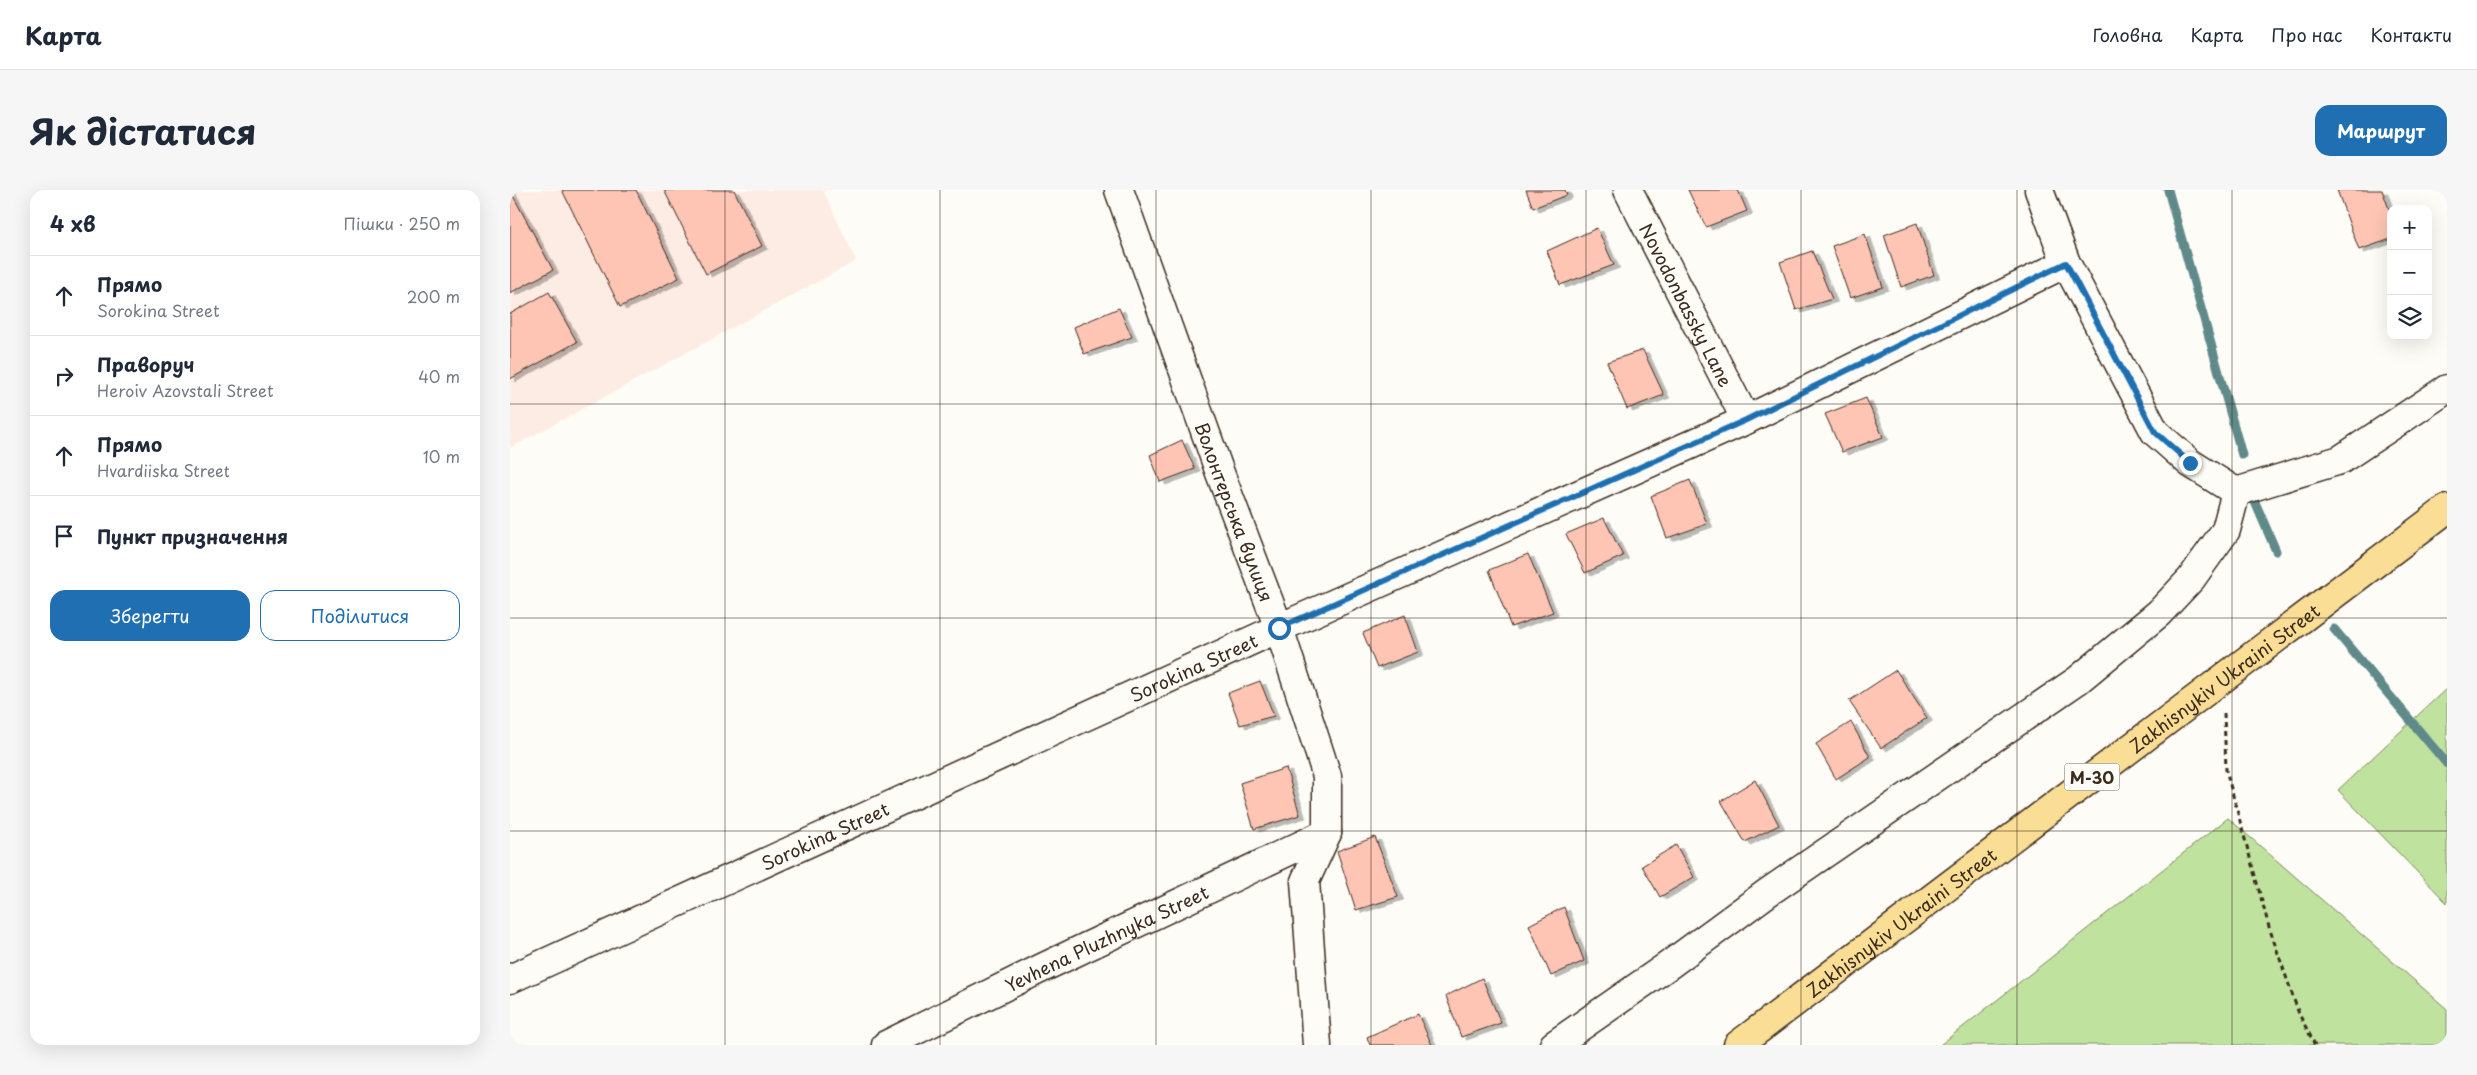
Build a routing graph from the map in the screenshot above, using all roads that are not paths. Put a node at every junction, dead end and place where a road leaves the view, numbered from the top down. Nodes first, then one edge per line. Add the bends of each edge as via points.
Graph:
1 (1119, 190) edge
2 (1628, 190) edge
3 (2039, 190) edge
4 (2066, 263) junction
5 (2447, 389) edge
6 (1746, 420) junction
7 (2236, 492) junction
8 (2447, 509) edge
9 (1279, 628) junction
10 (1326, 833) junction
11 (510, 978) edge
12 (886, 1045) edge
13 (1317, 1045) edge
14 (1554, 1045) edge
15 (1738, 1045) edge

1 - 9 street, Волонтерська вулиця
2 - 6 street, Novodonbassky Lane
3 - 4 street
4 - 6 street, Sorokina Street
4 - 7 street via 2155,432 2190,463
5 - 7 street via 2340,460
6 - 9 street, Sorokina Street
7 - 14 street via 2226,530 2190,579 2159,613 2078,680 1767,893
8 - 15 highway, Zakhisnykiv Ukraini Street / М-30
9 - 10 street, Волонтерська вулиця via 1327,776
9 - 11 street, Sorokina Street
10 - 12 street, Yevhena Pluzhnyka Street
10 - 13 street, Волонтерська вулиця via 1305,881

